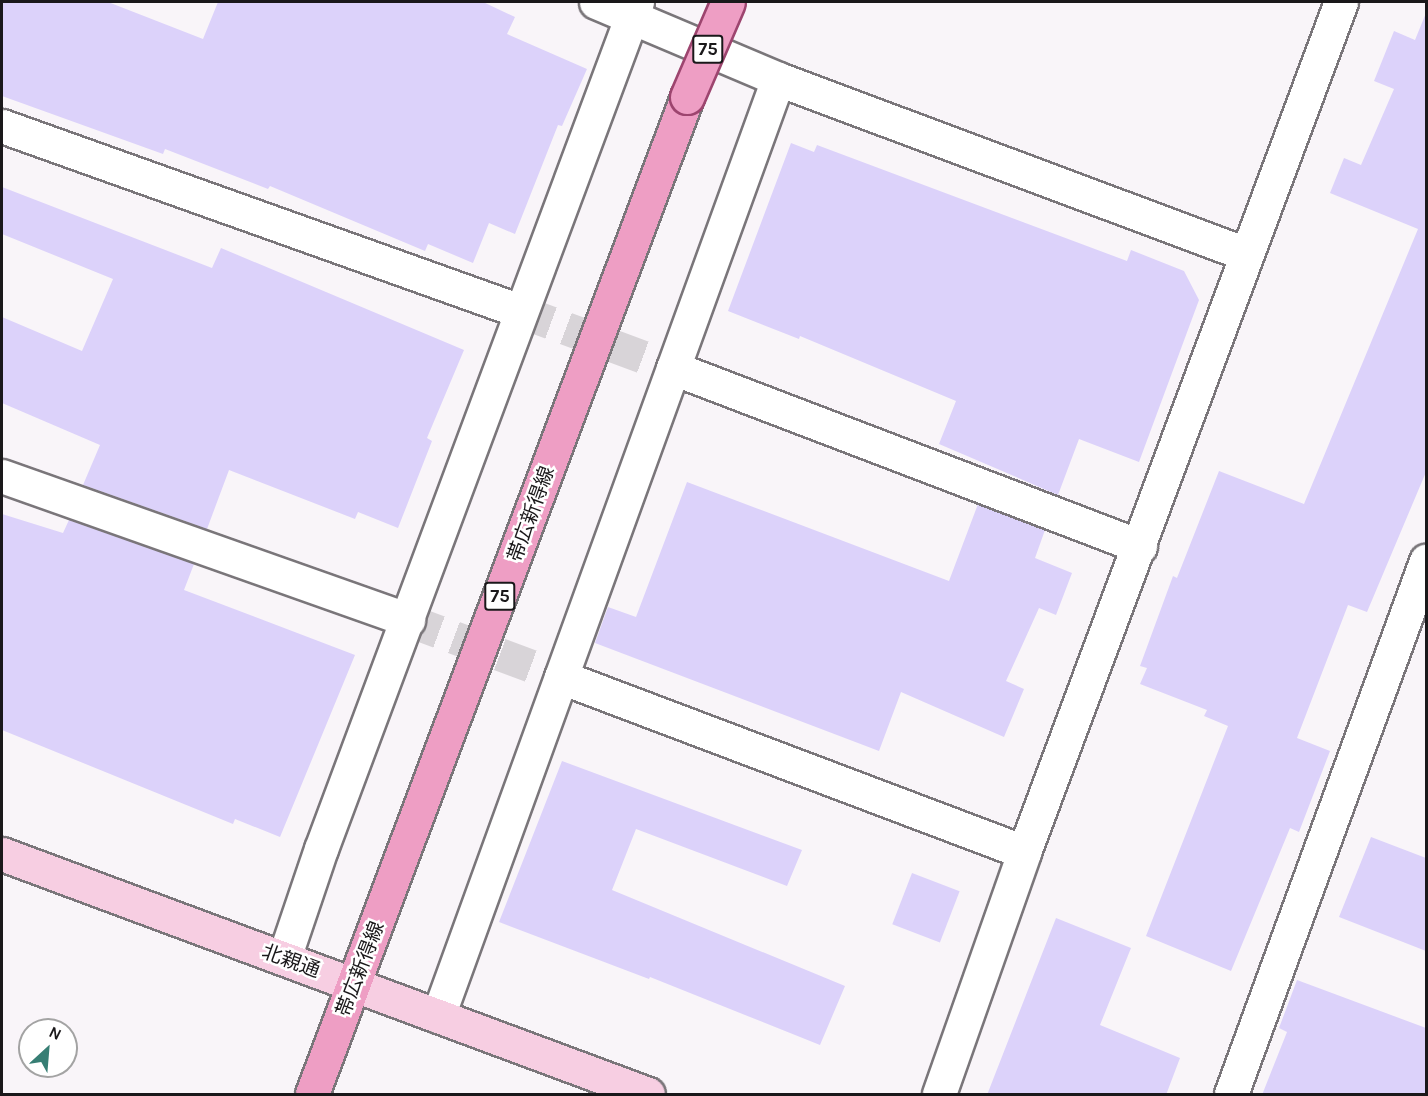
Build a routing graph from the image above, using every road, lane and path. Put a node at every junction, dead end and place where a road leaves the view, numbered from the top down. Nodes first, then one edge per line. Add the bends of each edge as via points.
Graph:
1 (596, 2) edge
2 (728, 2) edge
3 (1341, 2) edge
4 (634, 8) edge
5 (778, 79) junction
6 (2, 126) edge
7 (1245, 254) junction
8 (520, 311) junction
9 (673, 368) junction
10 (2, 476) edge
11 (1140, 546) junction
12 (1426, 561) edge
13 (408, 620) junction
14 (561, 677) junction
15 (1024, 852) junction
16 (2, 854) edge
17 (284, 958) junction
18 (354, 984) junction
19 (438, 1016) junction
20 (312, 1095) edge
21 (648, 1095) edge
22 (939, 1095) edge
23 (1231, 1095) edge

1 - 4 street
2 - 18 main road, 帯広新得線 / 75, bridge via 687,97
3 - 7 street
4 - 5 street
4 - 8 street
5 - 7 street
5 - 9 street
6 - 8 street
7 - 11 street
8 - 13 street
9 - 11 street
9 - 14 street
10 - 13 street
11 - 15 street
12 - 23 street
13 - 17 street
14 - 15 street
14 - 19 street
15 - 22 street
16 - 17 street, 北親通
17 - 18 street, 北親通
18 - 19 street, 北親通
18 - 20 main road, 帯広新得線 / 75
19 - 21 street, 北親通

